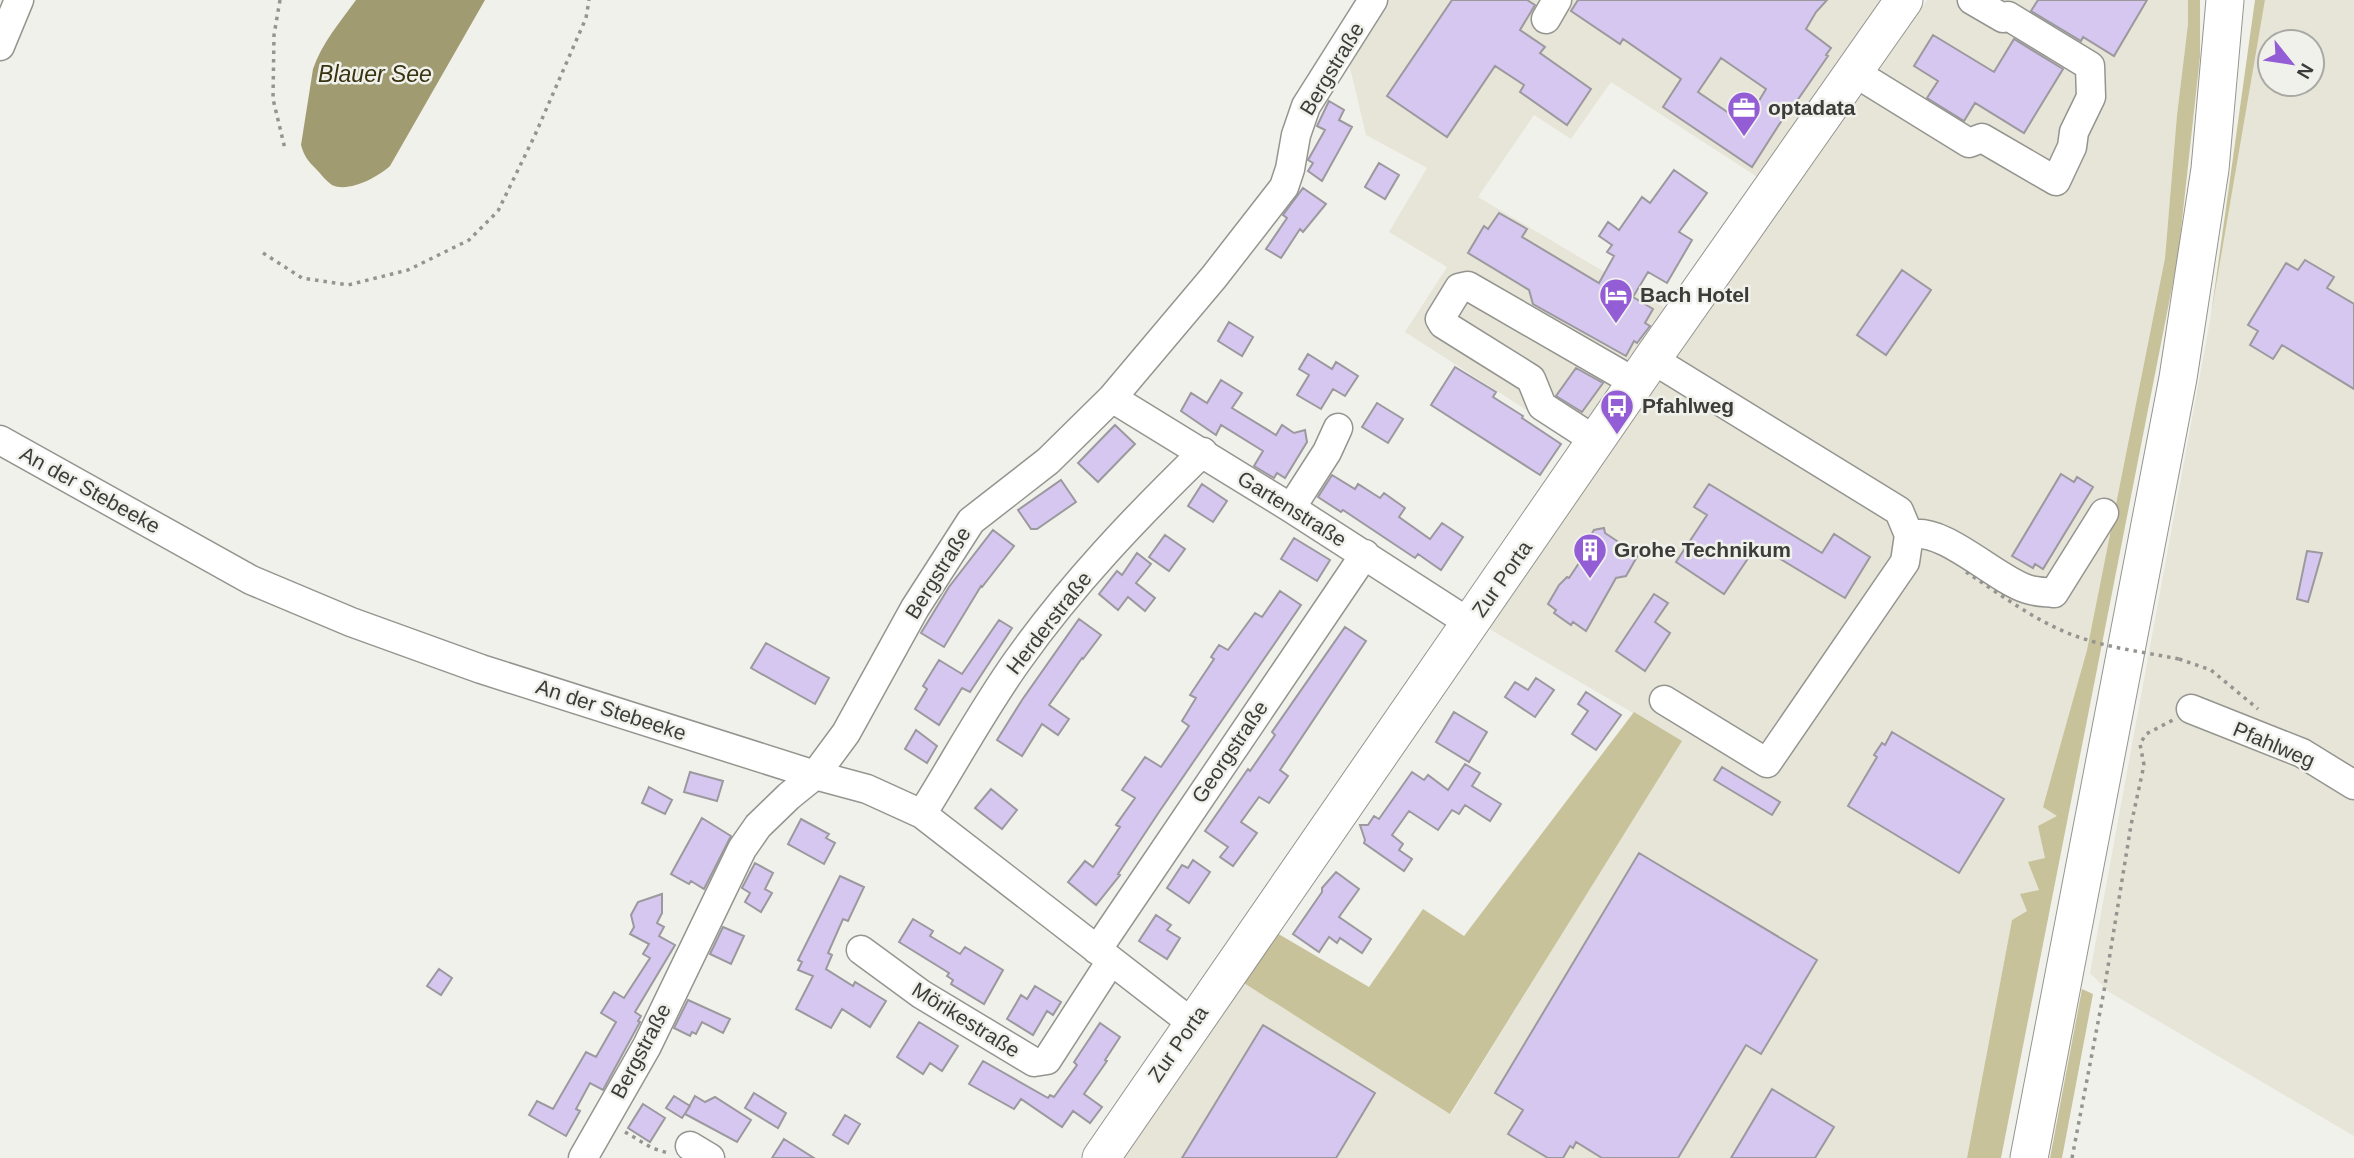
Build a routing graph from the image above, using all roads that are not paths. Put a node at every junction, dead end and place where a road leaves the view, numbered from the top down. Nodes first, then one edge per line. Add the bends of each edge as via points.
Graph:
1 (19, 0) edge
2 (1373, 0) edge
3 (1904, 0) edge
4 (1972, 0) edge
5 (2225, 0) edge
6 (0, 46) edge
7 (1854, 72) junction
8 (1644, 371) junction
9 (1112, 398) junction
10 (1338, 428) dead end
11 (0, 440) edge
12 (1596, 441) junction
13 (1203, 452) junction
14 (1291, 508) junction
15 (2104, 513) dead end
16 (1909, 535) junction
17 (1365, 554) junction
18 (1471, 624) junction
19 (1664, 700) dead end
20 (2191, 709) road end
21 (815, 775) junction
22 (2354, 785) edge
23 (922, 814) junction
24 (861, 950) dead end
25 (1104, 955) junction
26 (1192, 1023) junction
27 (583, 1158) edge
28 (1101, 1158) edge
29 (2029, 1158) edge

1 - 6 street
2 - 9 street, Bergstraße via 1306,106 1284,187
3 - 7 main road, Zur Porta
4 - 7 street via 2003,18 2008,16 2090,66 2091,97 2056,181 1982,138 1969,143
5 - 29 main road via 2210,169 2180,365
7 - 8 main road, Zur Porta
8 - 12 main road, Zur Porta
8 - 12 street via 1468,286 1460,288 1440,319 1443,324 1531,379 1542,406
8 - 16 street via 1899,512
9 - 13 street, Gartenstraße
9 - 21 street, Bergstraße via 1048,461 971,521 915,608 846,733
10 - 14 street
11 - 21 street, An der Stebeeke via 251,580 351,622 481,669
12 - 18 main road, Zur Porta
13 - 14 street, Gartenstraße
13 - 23 street, Herderstraße via 1096,562 1017,660
14 - 17 street, Gartenstraße
15 - 16 street via 2054,593 2026,589 1952,545 1918,532
16 - 19 street via 1905,562 1767,762
17 - 18 street, Gartenstraße
17 - 25 street, Georgstraße
18 - 26 main road, Zur Porta
20 - 22 street, Pfahlweg via 2302,753
21 - 23 street, An der Stebeeke via 867,789
21 - 27 street, Bergstraße via 758,826 742,849 647,1046
23 - 25 street, An der Stebeeke
24 - 25 street, Mörikestraße via 921,994 1034,1062 1047,1060
25 - 26 street, An der Stebeeke
26 - 28 main road, Zur Porta

